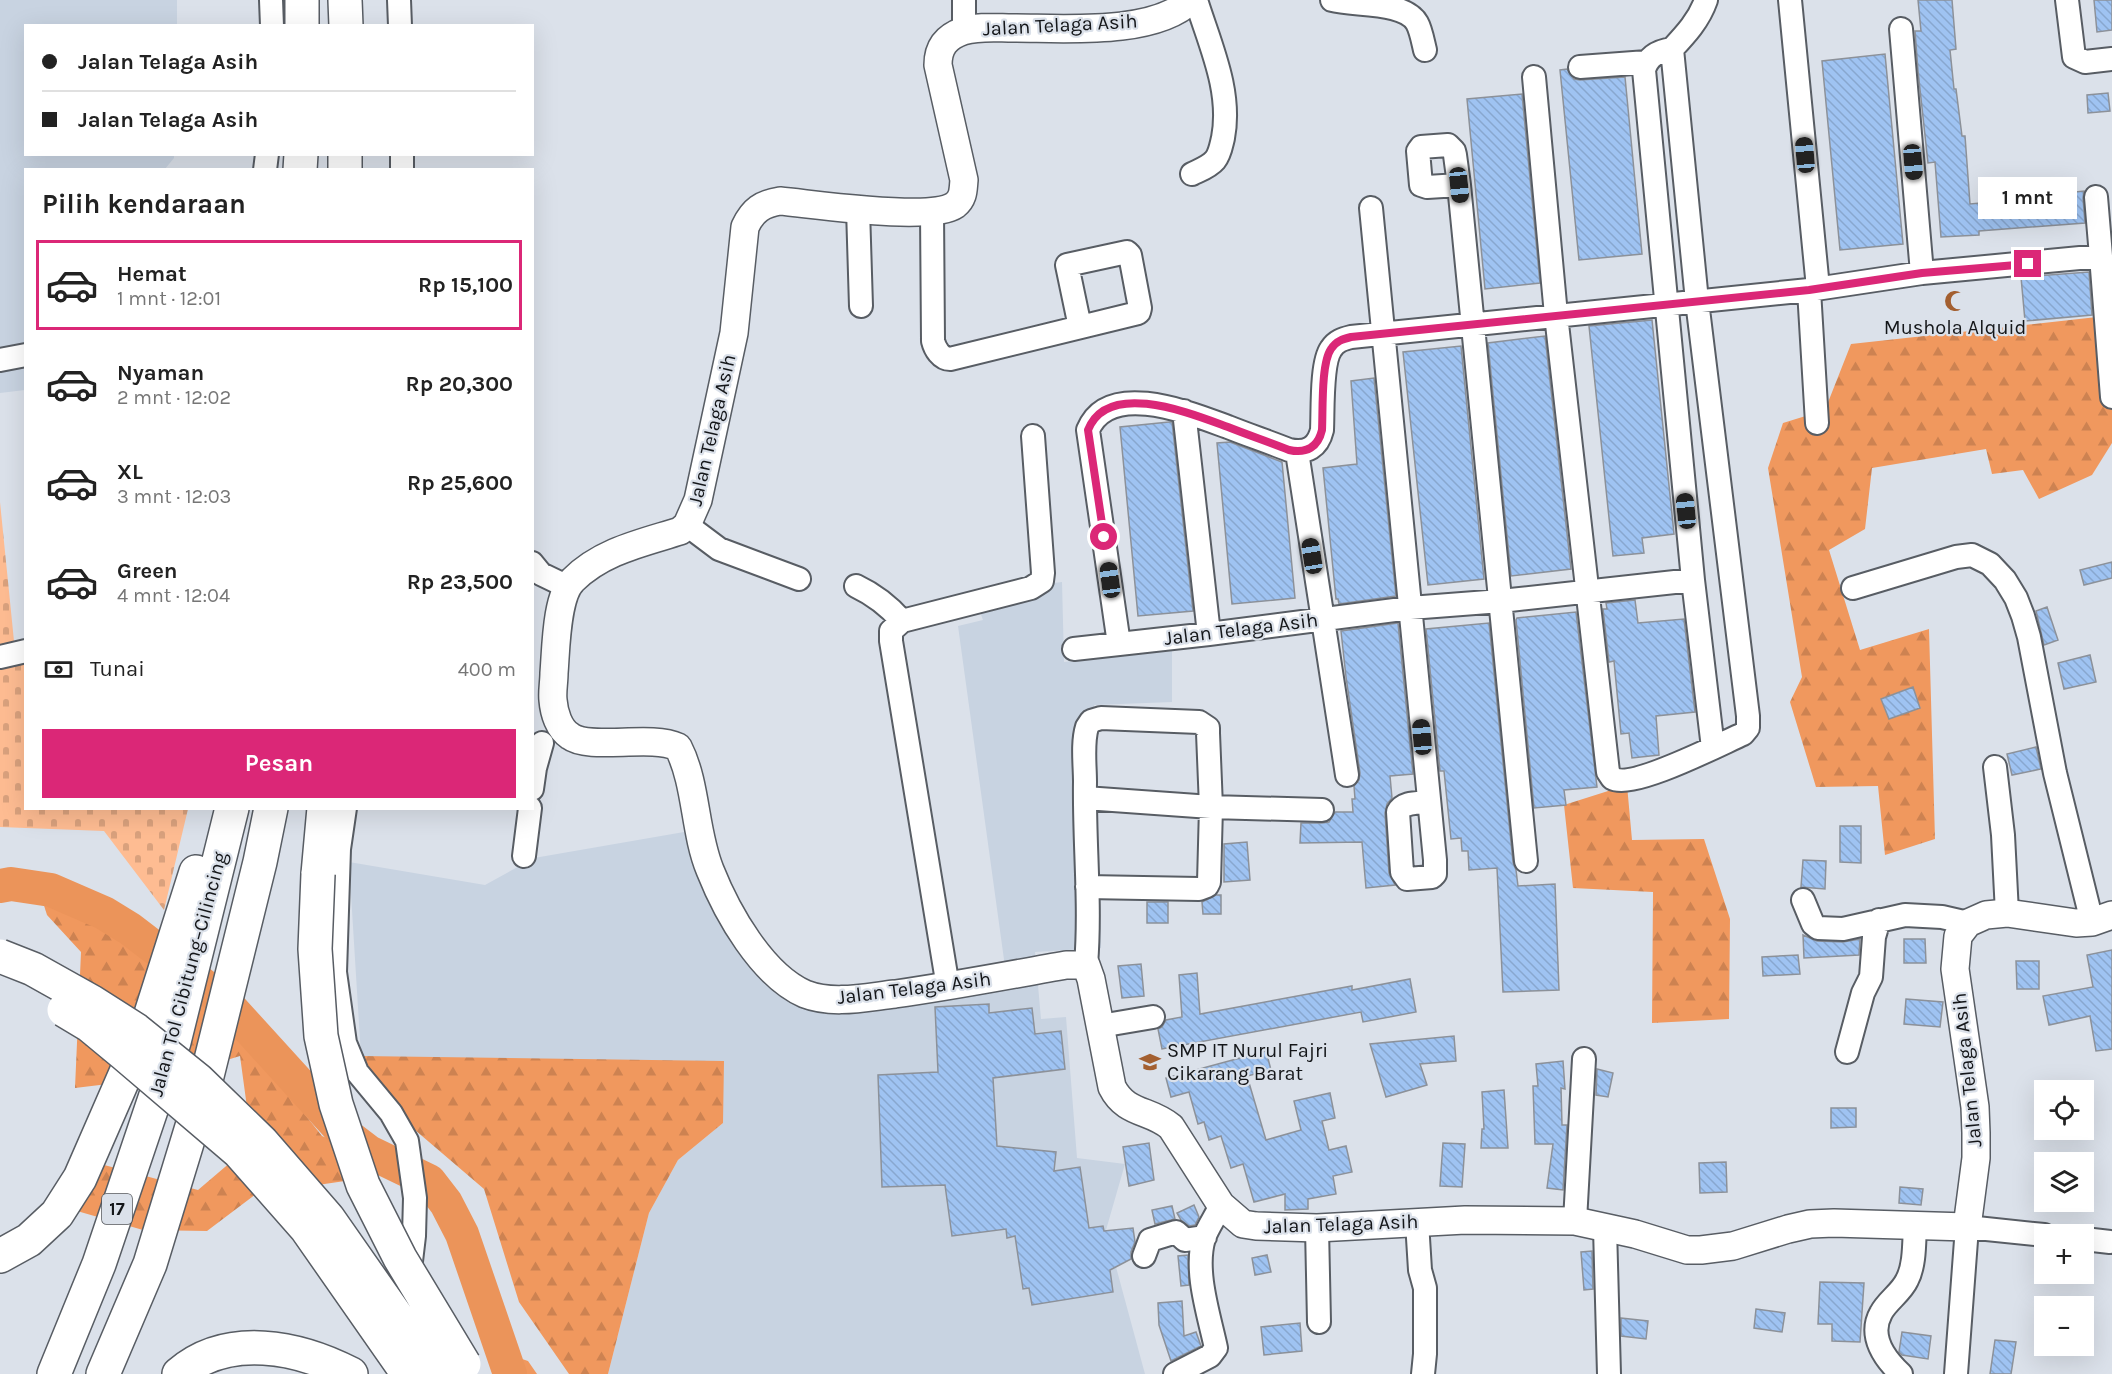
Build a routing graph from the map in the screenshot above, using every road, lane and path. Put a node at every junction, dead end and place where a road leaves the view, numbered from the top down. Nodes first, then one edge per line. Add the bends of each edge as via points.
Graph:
1 (271, 0) edge
2 (302, 0) edge
3 (345, 0) edge
4 (399, 0) edge
5 (964, 0) edge
6 (1191, 0) edge
7 (1196, 0) edge
8 (1332, 0) edge
9 (1706, 0) edge
10 (1790, 0) edge
11 (2067, 0) edge
12 (272, 24) edge
13 (302, 24) edge
14 (346, 24) edge
15 (400, 24) edge
16 (1901, 29) dead end
17 (964, 30) junction
18 (1672, 49) junction
19 (1425, 50) dead end
20 (2112, 59) edge
21 (1647, 62) junction
22 (1580, 68) dead end
23 (1534, 77) dead end
24 (1192, 174) dead end
25 (1459, 185) dead end
26 (2096, 197) dead end
27 (1371, 208) dead end
28 (858, 209) junction
29 (932, 212) junction
30 (2101, 256) junction
31 (1922, 273) junction
32 (1814, 289) junction
33 (1697, 301) junction
34 (1666, 305) junction
35 (861, 306) dead end
36 (1557, 315) junction
37 (1473, 324) junction
38 (1080, 327) dead end
39 (1384, 334) junction
40 (24, 355) edge
41 (0, 360) edge
42 (2112, 397) edge
43 (1184, 411) junction
44 (1817, 423) dead end
45 (1033, 436) dead end
46 (1297, 452) junction
47 (687, 525) junction
48 (534, 565) edge
49 (799, 579) dead end
50 (1693, 580) junction
51 (856, 586) dead end
52 (568, 587) junction
53 (1853, 588) dead end
54 (1589, 591) junction
55 (1500, 601) junction
56 (1410, 608) junction
57 (1322, 619) junction
58 (902, 621) junction
59 (1209, 634) junction
60 (1119, 644) junction
61 (1074, 649) dead end
62 (24, 651) edge
63 (0, 657) edge
64 (572, 738) junction
65 (537, 742) edge
66 (1713, 748) junction
67 (1995, 767) dead end
68 (534, 775) edge
69 (1347, 776) dead end
70 (1085, 798) junction
71 (1428, 802) dead end
72 (1210, 807) junction
73 (271, 810) edge
74 (324, 810) edge
75 (345, 810) edge
76 (530, 810) edge
77 (1322, 810) dead end
78 (222, 817) edge
79 (524, 856) dead end
80 (1526, 861) dead end
81 (1087, 887) junction
82 (1803, 900) dead end
83 (2007, 913) junction
84 (2102, 919) edge
85 (1879, 920) junction
86 (1968, 923) junction
87 (0, 956) edge
88 (1086, 964) junction
89 (0, 977) edge
90 (948, 987) junction
91 (1153, 1017) dead end
92 (1100, 1026) junction
93 (1847, 1052) dead end
94 (1584, 1059) dead end
95 (1221, 1205) junction
96 (1575, 1221) junction
97 (1417, 1222) junction
98 (1915, 1225) junction
99 (1967, 1227) junction
100 (1317, 1228) junction
101 (1605, 1228) junction
102 (2034, 1234) edge
103 (1205, 1237) junction
104 (2094, 1240) edge
105 (2110, 1242) dead end
106 (0, 1256) edge
107 (1144, 1256) dead end
108 (1319, 1322) dead end
109 (457, 1371) edge
110 (54, 1374) edge
111 (103, 1374) edge
112 (179, 1374) edge
113 (351, 1374) edge
114 (385, 1374) edge
115 (408, 1374) edge
116 (1175, 1374) edge
117 (1423, 1374) edge
118 (1609, 1374) edge
119 (1901, 1374) edge
120 (1956, 1374) edge

1 - 12 street
2 - 13 highway
3 - 14 highway
4 - 15 street
5 - 17 street
6 - 17 street, Jalan Telaga Asih via 1182,9 1156,20 1117,26
7 - 24 street via 1222,86 1226,121 1216,159
8 - 19 street via 1402,10 1418,24
9 - 18 street via 1699,17
10 - 32 street
11 - 20 street via 2074,57 2085,62
16 - 31 street
17 - 29 street, Jalan Telaga Asih via 951,36 938,53 964,180 962,197 956,204
18 - 21 street via 1660,50
18 - 33 street
21 - 22 street
21 - 34 street via 1644,70
23 - 36 street
25 - 37 street
26 - 30 street
27 - 39 street
28 - 29 street, Jalan Telaga Asih
28 - 35 street
28 - 47 street, Jalan Telaga Asih via 780,201 757,208 749,217 734,333 698,500
29 - 38 street via 933,341 944,358
30 - 31 street
30 - 42 street
31 - 32 street
32 - 33 street
32 - 44 street
33 - 34 street
33 - 66 street via 1748,716 1748,728 1743,734
34 - 36 street
34 - 50 street
36 - 37 street
36 - 54 street
37 - 39 street
37 - 55 street
39 - 46 street via 1351,337 1331,347 1325,360 1320,440 1309,450
39 - 56 street
40 - 41 street
43 - 46 street
43 - 59 street
43 - 60 street via 1151,404 1118,406 1097,415 1088,430
45 - 58 street via 1042,581 1031,588
46 - 57 street
47 - 49 street via 719,549
47 - 52 street, Jalan Telaga Asih via 680,531 613,552 594,562
48 - 52 street via 541,574
50 - 54 street, Jalan Telaga Asih
50 - 66 street
51 - 58 street via 874,594
52 - 64 street, Jalan Telaga Asih via 558,620 553,700 561,729
53 - 84 street via 1972,555 1990,564 2006,580 2029,636 2055,773
54 - 55 street, Jalan Telaga Asih
54 - 66 street via 1608,772 1612,778 1621,780 1665,769
55 - 56 street, Jalan Telaga Asih
55 - 80 street
56 - 57 street, Jalan Telaga Asih
56 - 71 street
57 - 59 street, Jalan Telaga Asih
57 - 69 street
58 - 90 street via 891,631 891,641
59 - 60 street, Jalan Telaga Asih
60 - 61 street, Jalan Telaga Asih
62 - 63 street
64 - 65 street
64 - 90 street, Jalan Telaga Asih via 660,742 678,747 686,766 704,856 717,889 766,964 788,984 832,1000
65 - 68 street
67 - 83 street
70 - 72 street
70 - 72 street via 1085,731 1091,721 1101,718 1199,722 1208,728
70 - 81 street
72 - 77 street
72 - 81 street via 1207,886
73 - 111 highway, Jalan Tol Cibitung–Cilincing / 17 via 205,1084 150,1264
74 - 109 highway, bridge via 315,949 320,1026 336,1104 363,1185
75 - 114 street via 339,849 335,972 345,1043 357,1072 391,1113 407,1141 415,1198 407,1290
76 - 79 street
78 - 106 highway via 149,1020 89,1158 57,1214 29,1240
78 - 110 highway, Jalan Tol Cibitung–Cilincing / 17 via 174,1042 99,1264
81 - 88 street
82 - 85 street via 1818,928 1843,929
83 - 84 street via 2076,923
83 - 86 street via 1986,915
85 - 86 street via 1917,915
85 - 93 street via 1871,977
86 - 99 street, Jalan Telaga Asih via 1958,936 1955,960 1976,1133
87 - 109 highway, bridge via 33,969 92,1002 136,1030 198,1080 262,1142
88 - 90 street, Jalan Telaga Asih
88 - 92 street, Jalan Telaga Asih
89 - 115 highway, bridge via 89,1025 238,1152 306,1228
91 - 92 street
92 - 95 street, Jalan Telaga Asih via 1116,1096 1132,1109 1171,1127
94 - 96 street
95 - 100 street, Jalan Telaga Asih via 1244,1224
95 - 103 street
96 - 97 street, Jalan Telaga Asih
96 - 101 street, Jalan Telaga Asih
97 - 100 street, Jalan Telaga Asih
97 - 117 street via 1425,1288
98 - 99 street, Jalan Telaga Asih
98 - 101 street, Jalan Telaga Asih via 1810,1224 1733,1246 1701,1250 1687,1250
98 - 119 street via 1910,1273 1876,1326 1877,1342
99 - 102 street
99 - 120 street
100 - 108 street
101 - 118 street
103 - 107 street via 1185,1240 1176,1232 1161,1235 1150,1240
103 - 116 street via 1202,1270 1216,1348 1210,1356
104 - 105 street
112 - 113 highway via 213,1355 265,1348 301,1353

